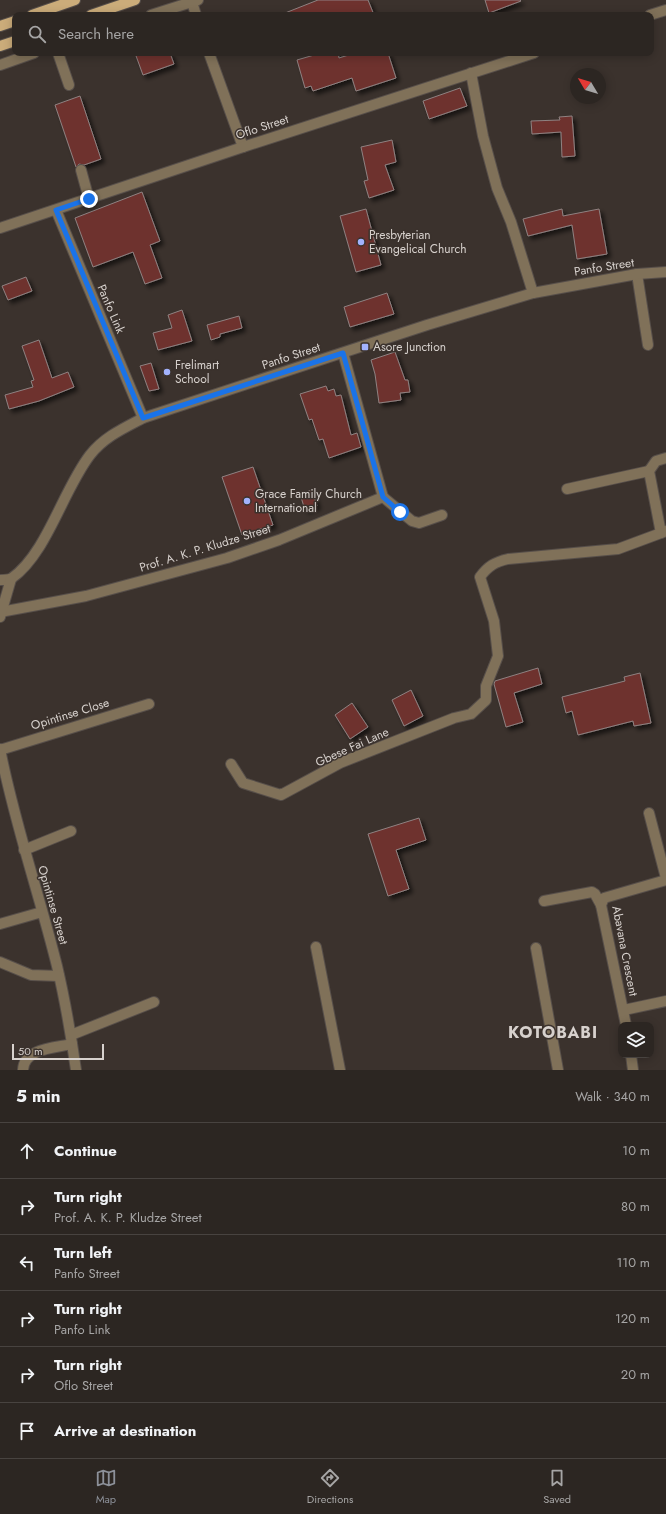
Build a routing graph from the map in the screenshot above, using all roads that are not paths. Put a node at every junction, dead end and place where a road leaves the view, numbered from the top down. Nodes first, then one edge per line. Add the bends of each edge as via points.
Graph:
1 (75, 0) edge
2 (135, 0) edge
3 (195, 1) edge
4 (666, 10) edge
5 (41, 12) edge
6 (100, 12) edge
7 (160, 12) edge
8 (196, 12) edge
9 (654, 14) edge
10 (12, 22) edge
11 (0, 26) edge
12 (12, 42) edge
13 (0, 46) edge
14 (26, 56) edge
15 (59, 56) edge
16 (211, 56) edge
17 (525, 56) edge
18 (0, 65) edge
19 (471, 74) junction
20 (68, 85) dead end
21 (243, 147) junction
22 (81, 170) dead end
23 (89, 199) junction
24 (56, 210) junction
25 (0, 228) edge
26 (666, 272) edge
27 (637, 274) junction
28 (533, 293) junction
29 (648, 345) dead end
30 (343, 353) junction
31 (143, 418) junction
32 (666, 458) edge
33 (649, 471) junction
34 (567, 489) dead end
35 (383, 497) junction
36 (442, 515) dead end
37 (664, 532) edge
38 (11, 579) junction
39 (0, 580) edge
40 (0, 612) edge
41 (0, 618) edge
42 (149, 704) dead end
43 (0, 750) edge
44 (231, 764) dead end
45 (649, 813) dead end
46 (71, 831) dead end
47 (24, 850) junction
48 (666, 879) edge
49 (544, 900) dead end
50 (601, 905) junction
51 (42, 912) junction
52 (0, 924) edge
53 (316, 947) dead end
54 (536, 948) dead end
55 (0, 962) edge
56 (59, 976) junction
57 (666, 1001) edge
58 (154, 1002) dead end
59 (624, 1010) junction
60 (626, 1022) edge
61 (72, 1039) junction
62 (631, 1058) edge
63 (24, 1070) edge
64 (76, 1070) edge
65 (340, 1070) edge
66 (558, 1070) edge
67 (633, 1070) edge

1 - 5 main road
2 - 6 main road
3 - 7 street
3 - 8 street
4 - 9 street
10 - 11 main road
12 - 13 main road
14 - 18 street
15 - 20 street
16 - 21 street
17 - 19 street, Oflo Street
19 - 21 street, Oflo Street
19 - 28 street via 483,136 497,188 511,222
21 - 23 street, Oflo Street
22 - 23 street
23 - 24 street, Oflo Street
24 - 25 street, Oflo Street
24 - 31 street, Panfo Link
26 - 27 street, Panfo Street
27 - 28 street, Panfo Street
27 - 29 street
28 - 30 street, Panfo Street
30 - 31 street, Panfo Street
30 - 35 street
31 - 38 street, Panfo Street via 110,436 91,454 66,494 44,540
32 - 33 street via 656,461
33 - 34 street
33 - 37 street
35 - 36 street via 412,521 420,523
35 - 40 street, Prof. A. K. P. Kludze Street via 228,558 86,596
37 - 44 street, Gbese Fai Lane via 618,549 508,559 497,561 486,569 480,577 494,621 498,656 486,686 486,700 471,714 454,718 340,763 281,795 243,783
38 - 39 street
38 - 40 street
40 - 41 street
42 - 43 street, Opintinse Close
43 - 47 street, Opintinse Street
45 - 48 street
46 - 47 street
47 - 51 street, Opintinse Street
48 - 50 street, Abavana Crescent via 604,898
49 - 50 street via 592,892
50 - 59 street, Abavana Crescent
51 - 52 street
51 - 56 street, Opintinse Street
53 - 65 street
54 - 66 street
55 - 56 street via 31,975
56 - 61 street, Opintinse Street
57 - 59 street
58 - 61 street
59 - 60 street, Abavana Crescent
61 - 63 street via 32,1054 26,1060
61 - 64 street, Opintinse Street
62 - 67 street

